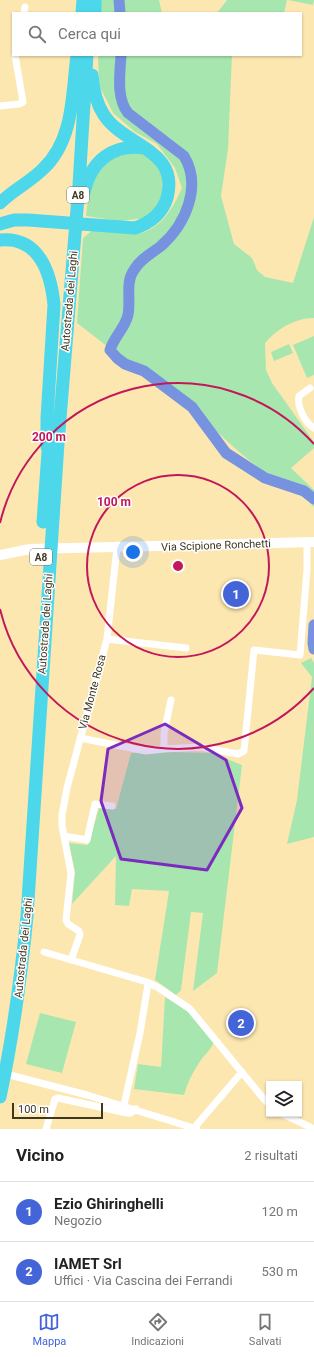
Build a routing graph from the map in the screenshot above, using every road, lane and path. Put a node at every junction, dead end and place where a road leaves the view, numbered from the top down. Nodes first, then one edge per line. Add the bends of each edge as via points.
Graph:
1 (84, 0) edge
2 (91, 0) edge
3 (95, 0) edge
4 (82, 12) edge
5 (90, 12) edge
6 (95, 12) edge
7 (15, 56) edge
8 (77, 56) edge
9 (80, 56) edge
10 (87, 56) edge
11 (93, 56) edge
12 (0, 106) edge
13 (145, 148) junction
14 (0, 203) edge
15 (0, 224) edge
16 (0, 240) edge
17 (67, 334) junction
18 (310, 388) dead end
19 (314, 428) edge
20 (46, 468) junction
21 (311, 542) edge
22 (117, 547) junction
23 (0, 555) edge
24 (107, 639) junction
25 (186, 648) dead end
26 (171, 700) dead end
27 (80, 738) junction
28 (164, 749) junction
29 (112, 806) dead end
30 (64, 836) junction
31 (44, 952) dead end
32 (71, 960) junction
33 (148, 984) junction
34 (0, 1059) edge
35 (0, 1072) edge
36 (242, 1072) junction
37 (0, 1097) edge
38 (266, 1100) edge
39 (124, 1106) junction
40 (136, 1109) junction
41 (289, 1117) edge
42 (46, 1129) edge
43 (195, 1129) edge
44 (314, 1129) edge

1 - 4 highway
2 - 5 highway
3 - 6 highway
7 - 12 street via 23,102
8 - 14 highway via 68,125 59,147 44,168
9 - 20 highway, Autostrada dei Laghi / A8 via 72,185
10 - 17 highway, Autostrada dei Laghi / A8
11 - 13 highway via 93,88 104,115 121,132
13 - 15 highway via 166,168 169,190 166,202 158,215 145,225 135,228 14,220
13 - 17 highway via 130,147 110,153 103,157 88,177 82,203
16 - 20 highway via 17,241 35,252 44,264 53,293
17 - 37 highway, Autostrada dei Laghi / A8 via 27,916 21,981
18 - 19 street via 299,396 298,400 304,416
20 - 34 highway, Autostrada dei Laghi / A8 via 20,914 13,981
21 - 22 street, Via Scipione Ronchetti
21 - 28 street via 300,654 254,650 244,751 238,754 200,747
22 - 23 street, Via Scipione Ronchetti via 30,550
22 - 24 street, Via Monte Rosa
24 - 25 street
24 - 27 street, Via Monte Rosa
26 - 28 street via 164,733
27 - 28 street via 146,751
27 - 30 street, Via Monte Rosa via 64,805
29 - 30 street via 95,804 87,840
30 - 32 street, Via Monte Rosa via 72,873 66,920 80,935
31 - 32 street
32 - 33 street
33 - 36 street via 159,988 190,1009
33 - 39 street
35 - 39 street
36 - 38 street
36 - 43 street
39 - 40 street
40 - 42 street via 132,1113 127,1113 58,1098 55,1099
40 - 43 street
41 - 44 street

